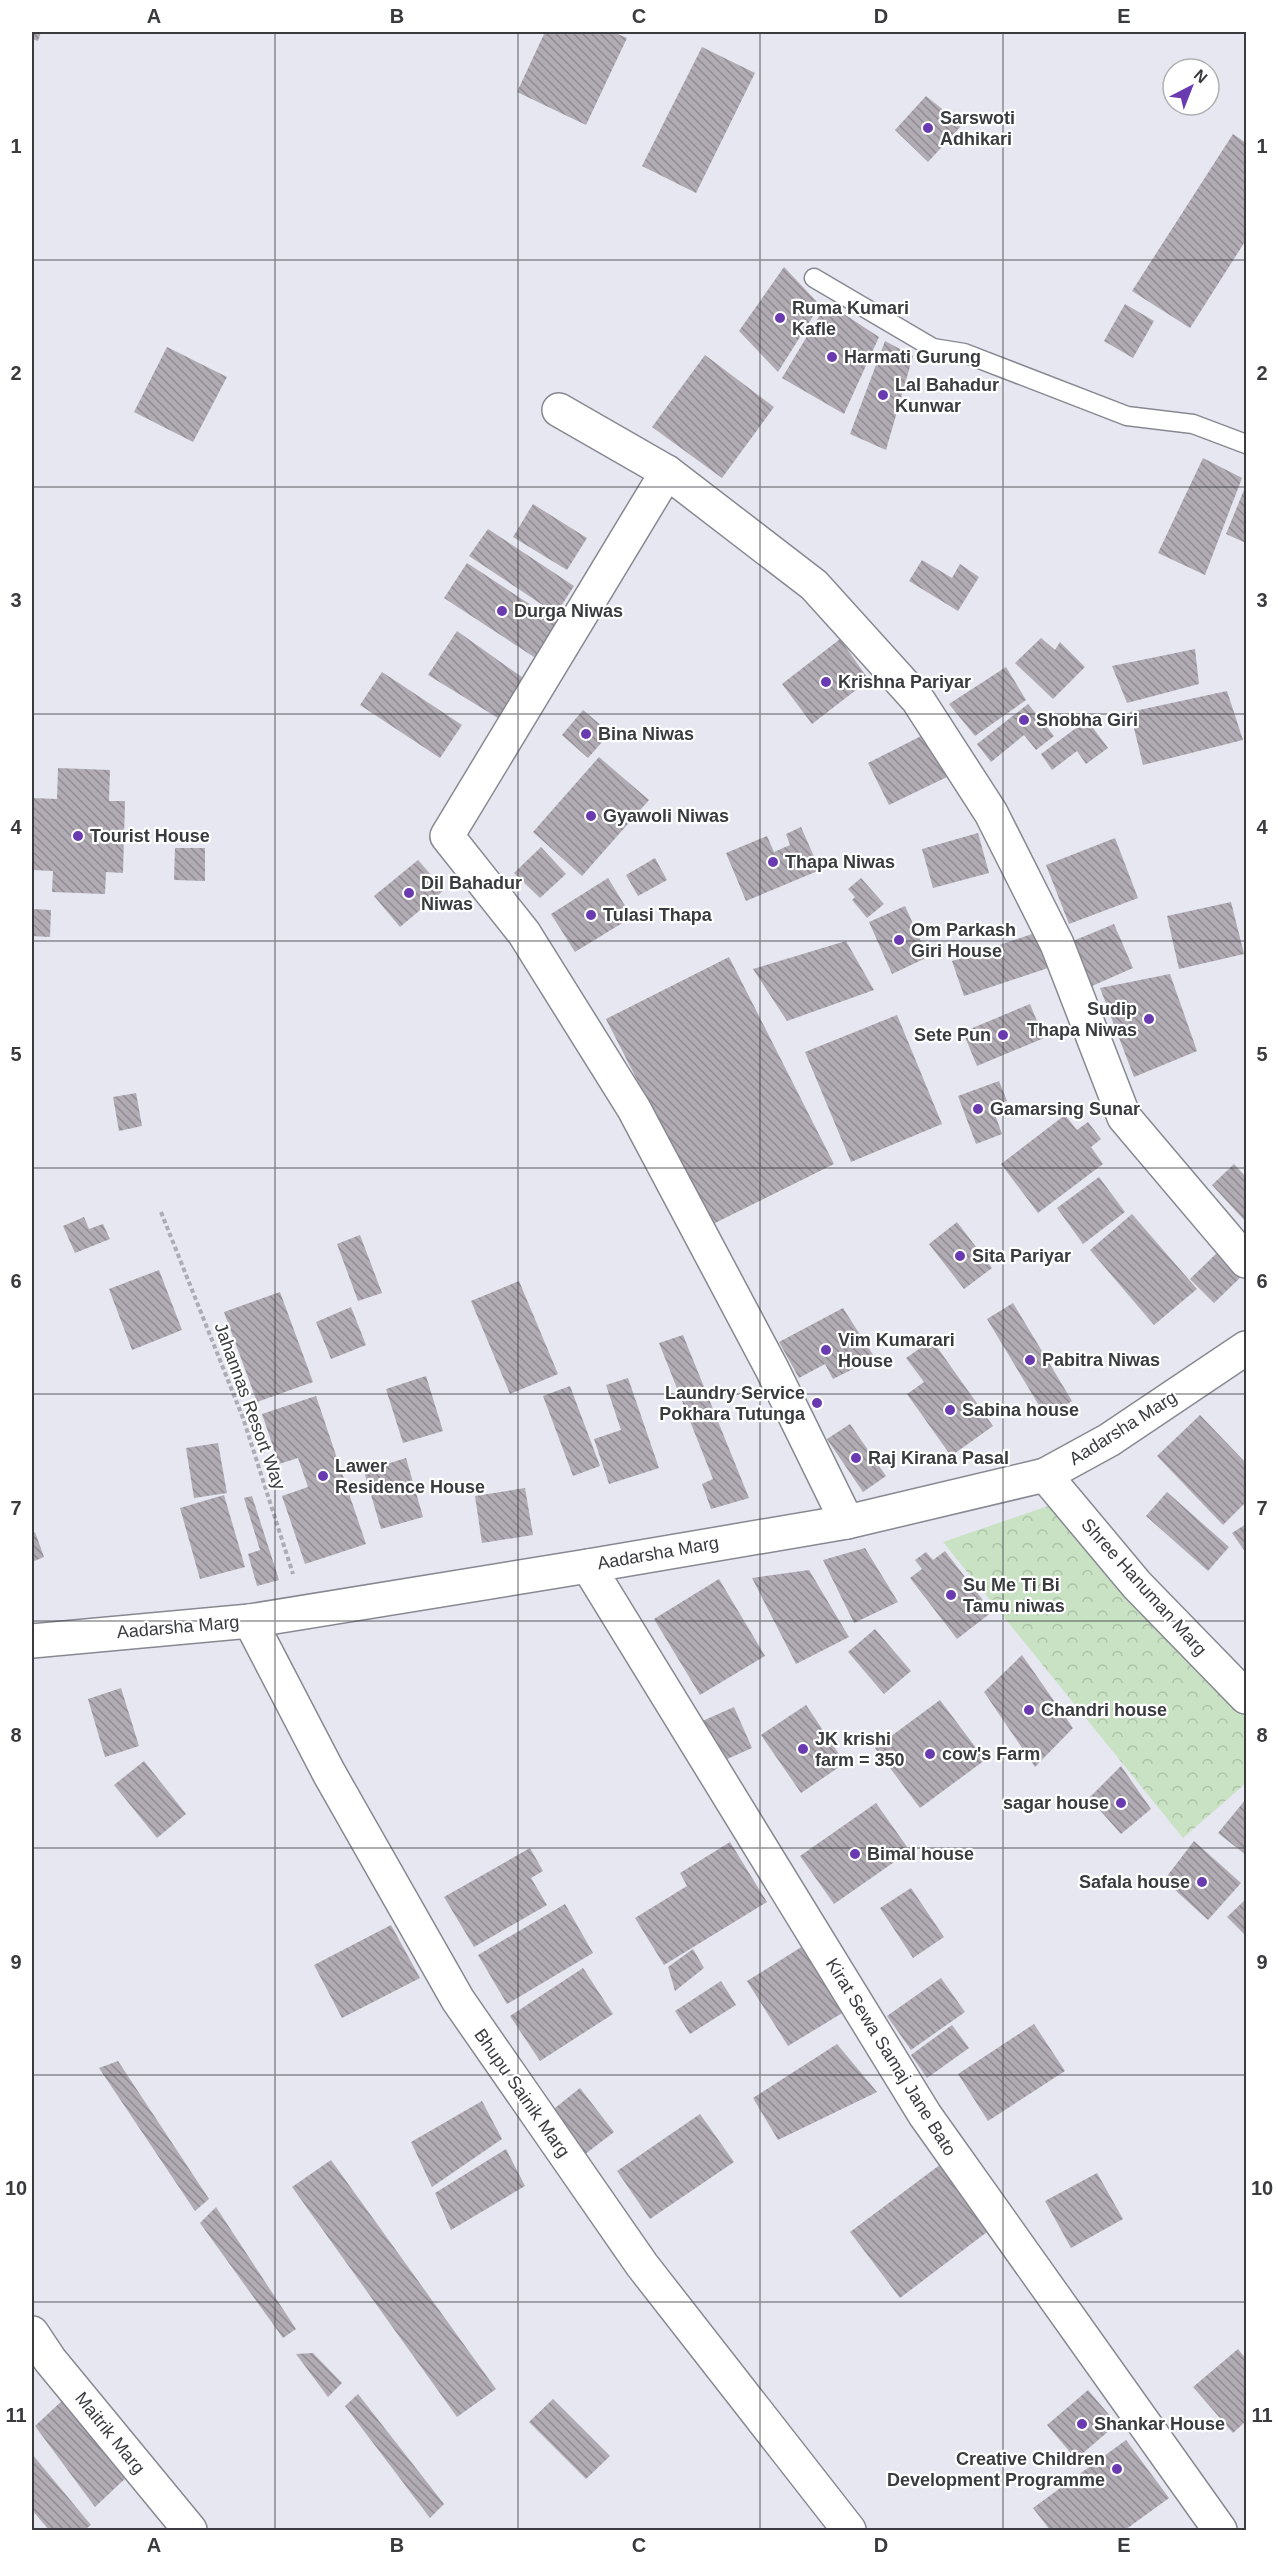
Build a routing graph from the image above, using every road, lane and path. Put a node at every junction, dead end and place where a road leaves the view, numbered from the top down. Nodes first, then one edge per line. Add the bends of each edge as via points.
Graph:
1 (814, 278) dead end
2 (559, 410) dead end
3 (1246, 444) edge
4 (667, 472) junction
5 (162, 1212) dead end
6 (1246, 1261) edge
7 (1246, 1348) edge
8 (1045, 1475) junction
9 (847, 1522) junction
10 (588, 1566) junction
11 (306, 1611) junction
12 (250, 1621) junction
13 (32, 1641) edge
14 (1246, 1697) edge
15 (32, 2333) edge
16 (190, 2530) edge
17 (849, 2530) edge
18 (1220, 2530) edge

1 - 3 lane via 933,348 964,353 1127,416 1193,424
2 - 4 street
4 - 6 street via 814,585 918,700 991,813 1057,944 1124,1116
4 - 9 street via 447,836 524,933 634,1109 772,1369
5 - 11 path, Jahannas Resort Way via 243,1418
7 - 8 street, Aadarsha Marg via 1109,1440
8 - 9 street, Aadarsha Marg
8 - 14 street, Shree Hanuman Marg via 1137,1585
9 - 10 street, Aadarsha Marg
10 - 11 street, Aadarsha Marg
10 - 18 street, Kirat Sewa Samaj Jane Bato via 925,2115
11 - 12 street, Aadarsha Marg
12 - 13 street, Aadarsha Marg
12 - 17 street, Bhupu Sainik Marg via 329,1773 458,2000 642,2265
15 - 16 street, Maitrik Marg

